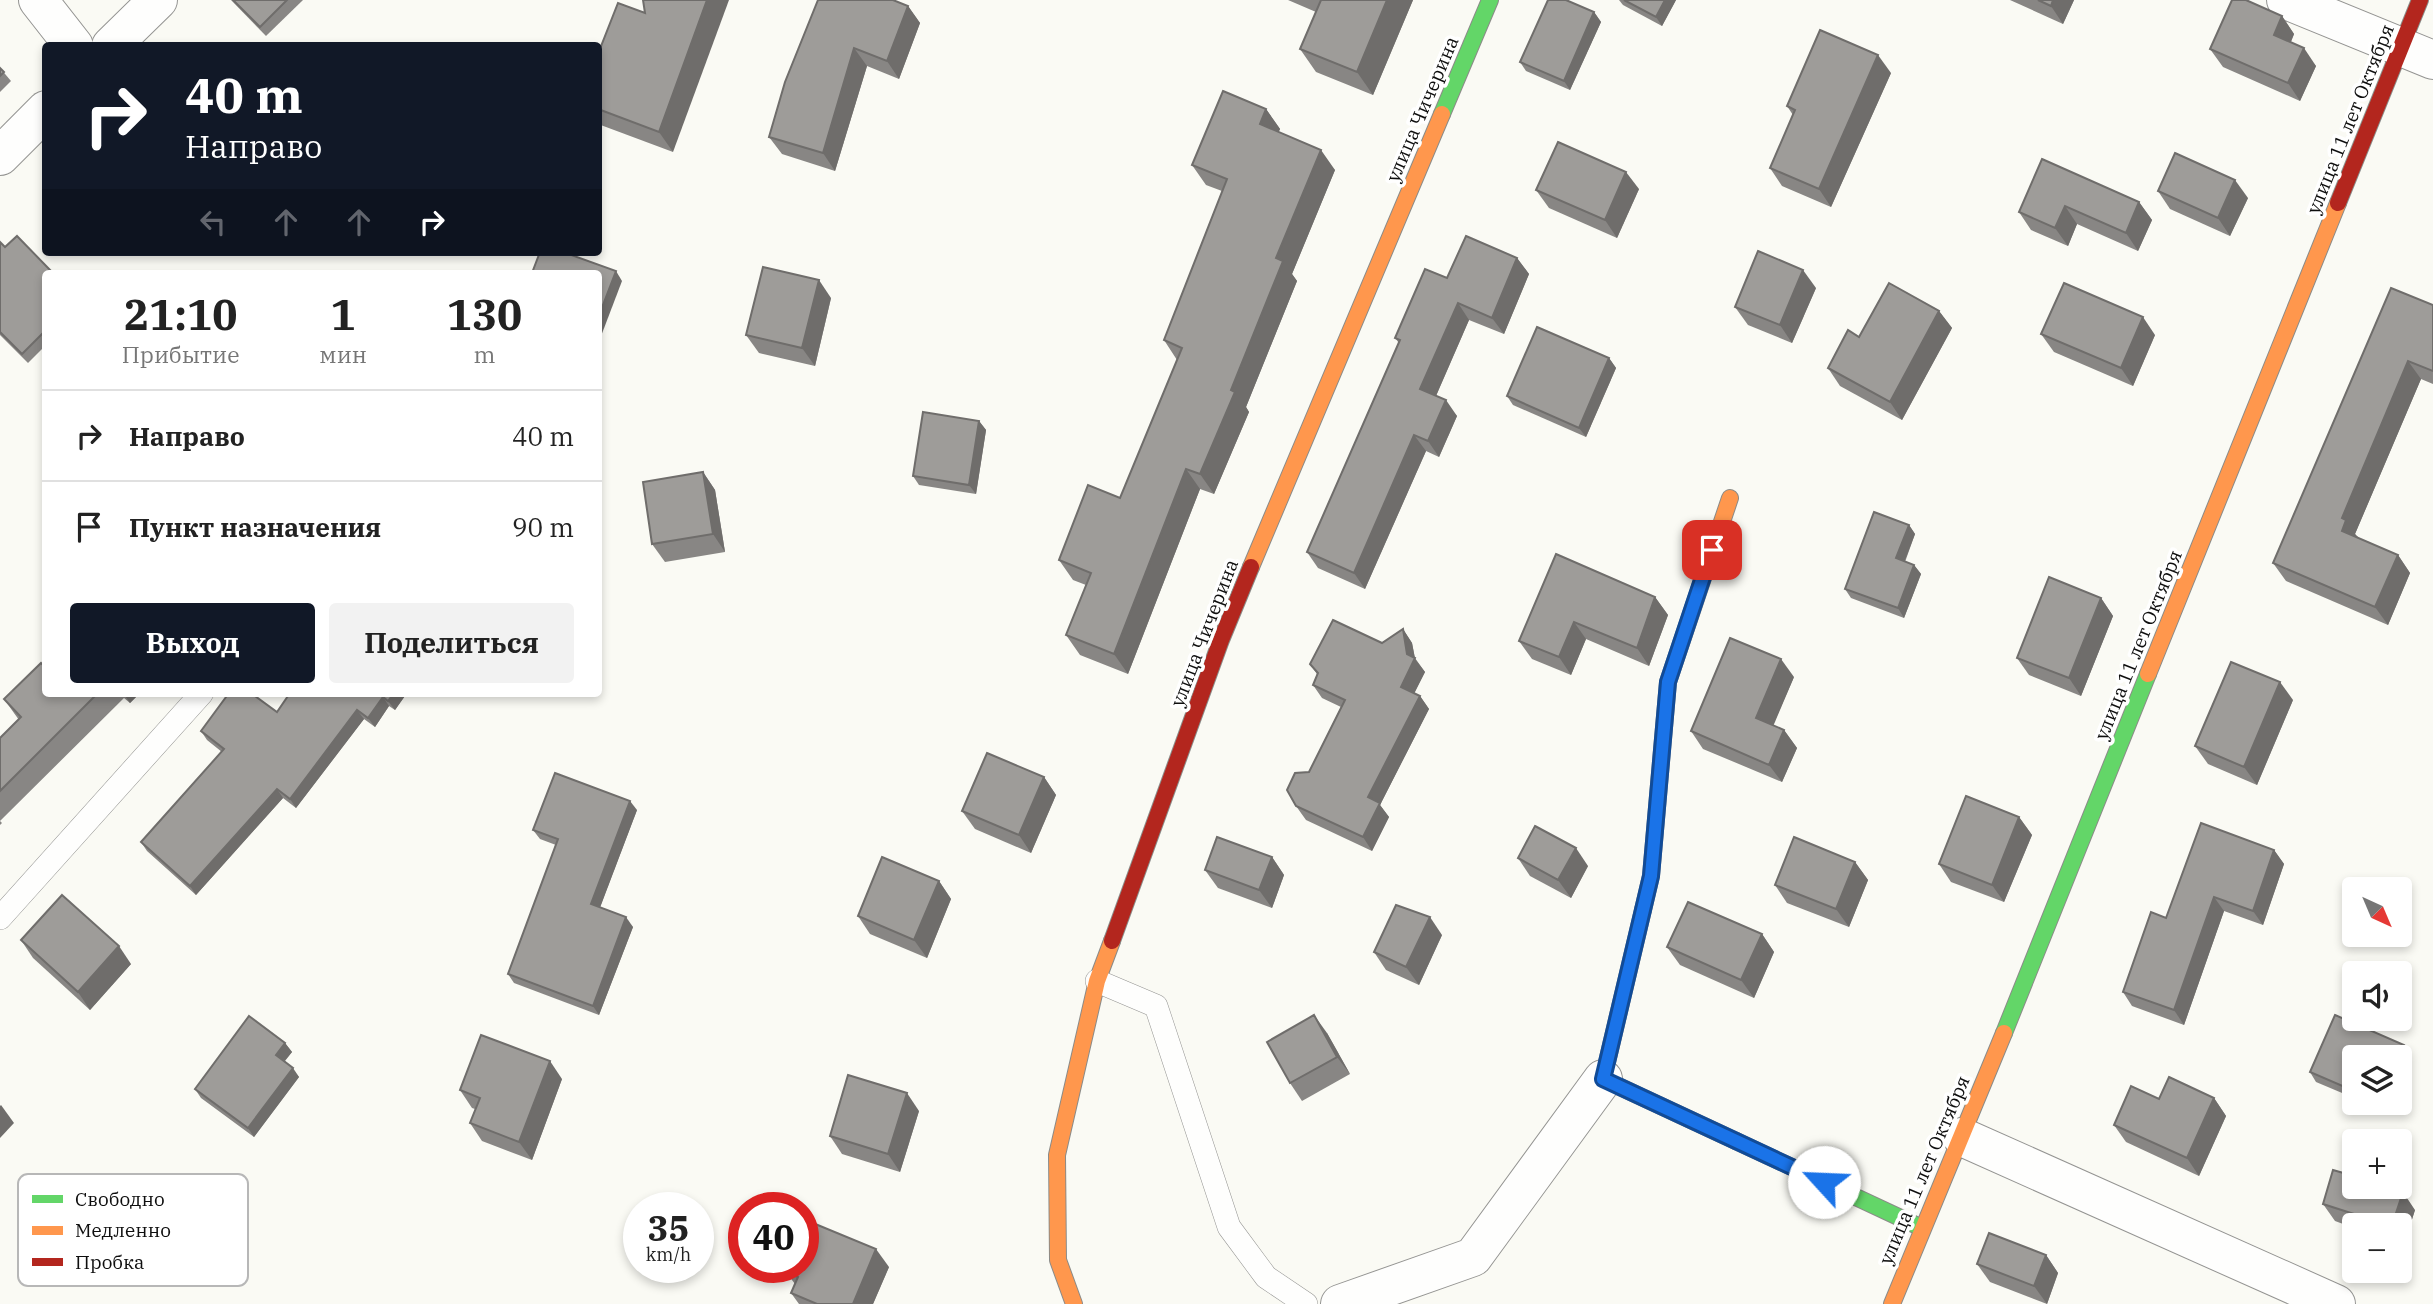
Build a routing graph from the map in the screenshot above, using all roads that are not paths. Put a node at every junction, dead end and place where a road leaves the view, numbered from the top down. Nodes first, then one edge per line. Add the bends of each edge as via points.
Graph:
1 (38, 0) edge
2 (158, 0) edge
3 (1490, 0) edge
4 (2286, 0) edge
5 (2420, 0) edge
6 (71, 42) edge
7 (115, 42) edge
8 (2417, 54) edge
9 (42, 114) edge
10 (0, 156) edge
11 (1730, 498) dead end
12 (198, 697) edge
13 (0, 918) edge
14 (1097, 981) junction
15 (1603, 1079) junction
16 (1962, 1137) junction
17 (1922, 1228) junction
18 (1074, 1304) edge
19 (1306, 1304) edge
20 (1340, 1304) edge
21 (1892, 1304) edge
22 (2336, 1304) edge

1 - 6 street
2 - 7 street
3 - 14 street, улица Чичерина via 1221,640
4 - 8 street
5 - 8 street, улица 11 лет Октября
8 - 16 street, улица 11 лет Октября
9 - 10 street
11 - 15 street via 1668,682 1651,876
12 - 13 lane
14 - 18 street, улица Чичерина via 1057,1155 1058,1260
14 - 19 lane via 1156,1006 1229,1227 1266,1277
15 - 17 street
15 - 20 street via 1473,1257
16 - 17 street, улица 11 лет Октября
16 - 22 street
17 - 21 street, улица 11 лет Октября

